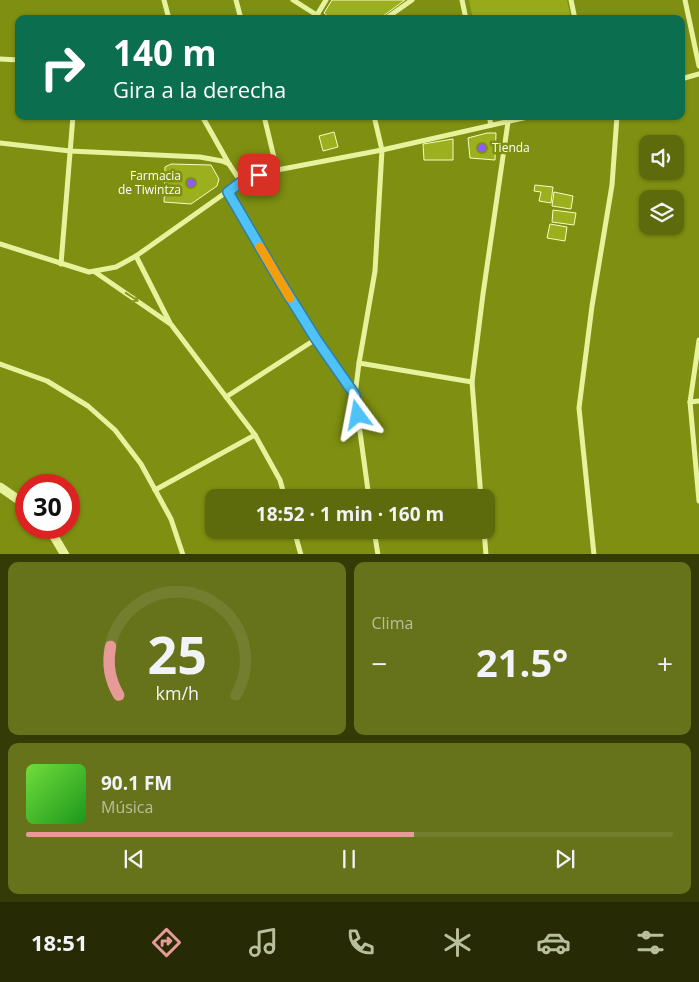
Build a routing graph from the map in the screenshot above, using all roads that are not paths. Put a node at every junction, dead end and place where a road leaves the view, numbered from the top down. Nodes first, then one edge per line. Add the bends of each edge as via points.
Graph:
1 (164, 0) edge
2 (236, 0) edge
3 (293, 0) edge
4 (326, 0) edge
5 (412, 0) edge
6 (462, 0) edge
7 (571, 0) edge
8 (684, 0) edge
9 (168, 15) edge
10 (240, 15) edge
11 (317, 15) joint
12 (391, 15) edge
13 (465, 15) edge
14 (574, 15) edge
15 (0, 59) edge
16 (15, 60) edge
17 (699, 66) edge
18 (699, 74) edge
19 (685, 78) edge
20 (73, 120) edge
21 (204, 120) edge
22 (265, 120) edge
23 (375, 120) edge
24 (490, 120) edge
25 (516, 120) edge
26 (617, 120) edge
27 (508, 122) junction
28 (492, 125) junction
29 (0, 143) edge
30 (382, 150) junction
31 (70, 151) junction
32 (229, 164) junction
33 (276, 170) junction
34 (241, 182) junction
35 (228, 192) junction
36 (0, 244) edge
37 (136, 256) junction
38 (61, 264) junction
39 (95, 272) junction
40 (170, 323) junction
41 (316, 339) junction
42 (699, 340) edge
43 (359, 363) junction
44 (0, 364) edge
45 (472, 382) junction
46 (355, 395) junction
47 (226, 398) junction
48 (699, 401) edge
49 (690, 402) junction
50 (255, 435) junction
51 (0, 487) edge
52 (282, 489) edge
53 (368, 489) edge
54 (480, 489) edge
55 (155, 490) junction
56 (15, 497) edge
57 (699, 501) edge
58 (56, 539) edge
59 (296, 539) edge
60 (376, 539) edge
61 (485, 539) edge
62 (65, 554) edge
63 (183, 554) edge
64 (300, 554) edge
65 (378, 554) edge
66 (486, 554) edge
67 (594, 554) edge

1 - 9 street
2 - 10 street
3 - 11 street
4 - 11 street
5 - 12 street
6 - 13 street
7 - 14 street
8 - 17 street
15 - 16 street
18 - 19 street
20 - 31 street
21 - 32 street
22 - 33 street
23 - 30 street
24 - 28 street
25 - 27 street
26 - 67 street via 612,185 579,408
27 - 28 street
27 - 45 street
28 - 30 street
29 - 31 street
30 - 33 street
30 - 43 street via 375,271
31 - 32 street via 200,157
31 - 38 street
32 - 34 street
33 - 34 street
34 - 35 street
35 - 37 street
35 - 41 street
36 - 38 street
37 - 39 street via 116,267
37 - 40 street
38 - 39 street
39 -> 40 street
40 - 47 street
41 - 46 street
41 - 47 street
42 - 49 street
43 - 45 street
43 - 46 street
44 - 55 street via 47,381 88,406 115,430 141,464
45 - 54 street
46 - 53 street
47 - 50 street
48 - 49 street
49 - 57 street
50 - 52 street
50 - 55 street
51 - 56 street
55 - 63 street via 171,519
58 - 62 street
59 - 64 street
60 - 65 street
61 - 66 street

